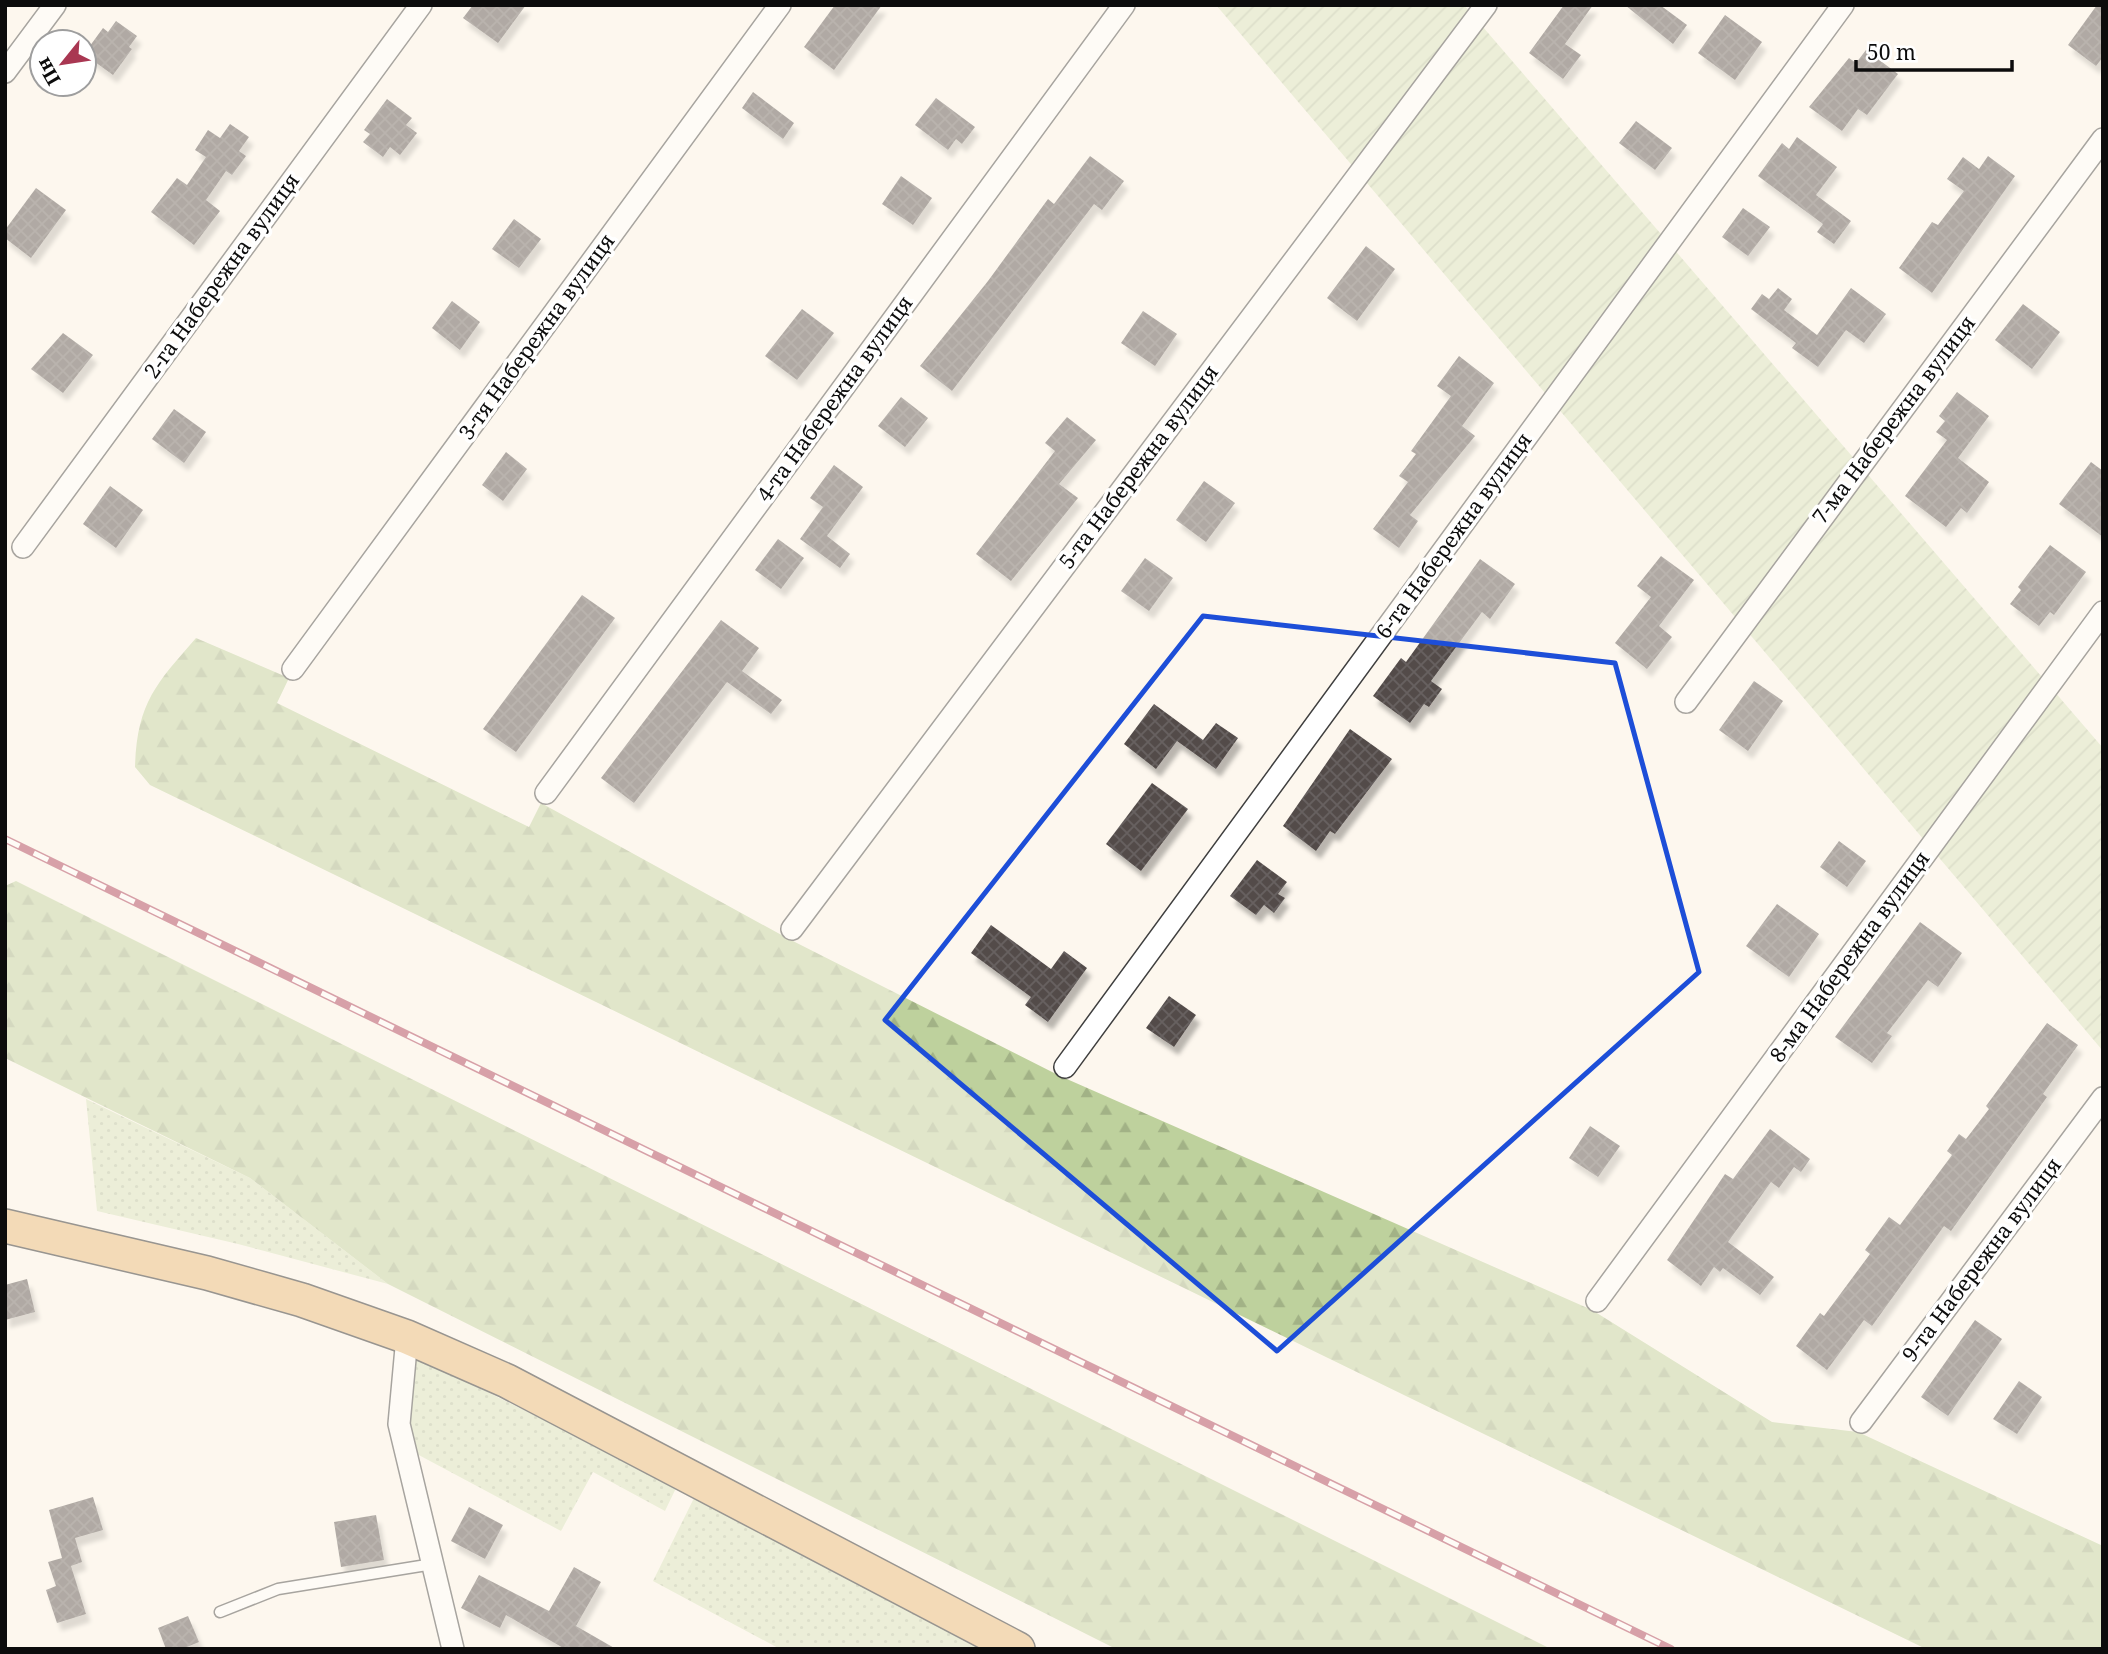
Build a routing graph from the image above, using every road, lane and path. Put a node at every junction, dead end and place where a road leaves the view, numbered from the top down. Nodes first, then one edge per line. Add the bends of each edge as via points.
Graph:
1 (55, 5) edge
2 (421, 5) edge
3 (780, 5) edge
4 (1124, 5) edge
5 (1486, 5) edge
6 (1843, 5) edge
7 (5, 72) edge
8 (2103, 139) edge
9 (23, 547) dead end
10 (2103, 612) edge
11 (293, 668) dead end
12 (1686, 702) dead end
13 (546, 793) dead end
14 (792, 929) dead end
15 (1065, 1067) dead end
16 (2103, 1098) edge
17 (5, 1226) edge
18 (1597, 1301) dead end
19 (407, 1337) junction
20 (1861, 1422) dead end
21 (433, 1564) junction
22 (220, 1612) dead end
23 (453, 1649) edge
24 (1018, 1649) edge

1 - 7 street
2 - 9 street, 2-га Набережна вулиця
3 - 11 street, 3-тя Набережна вулиця
4 - 13 street, 4-та Набережна вулиця
5 - 14 street, 5-та Набережна вулиця
6 - 15 street, 6-та Набережна вулиця
8 - 12 street, 7-ма Набережна вулиця
10 - 18 street, 8-ма Набережна вулиця
16 - 20 street, 9-та Набережна вулиця
17 - 19 main road via 207,1273
19 - 21 street via 399,1424
19 - 24 main road via 507,1381
21 - 22 lane via 278,1589
21 - 23 street

